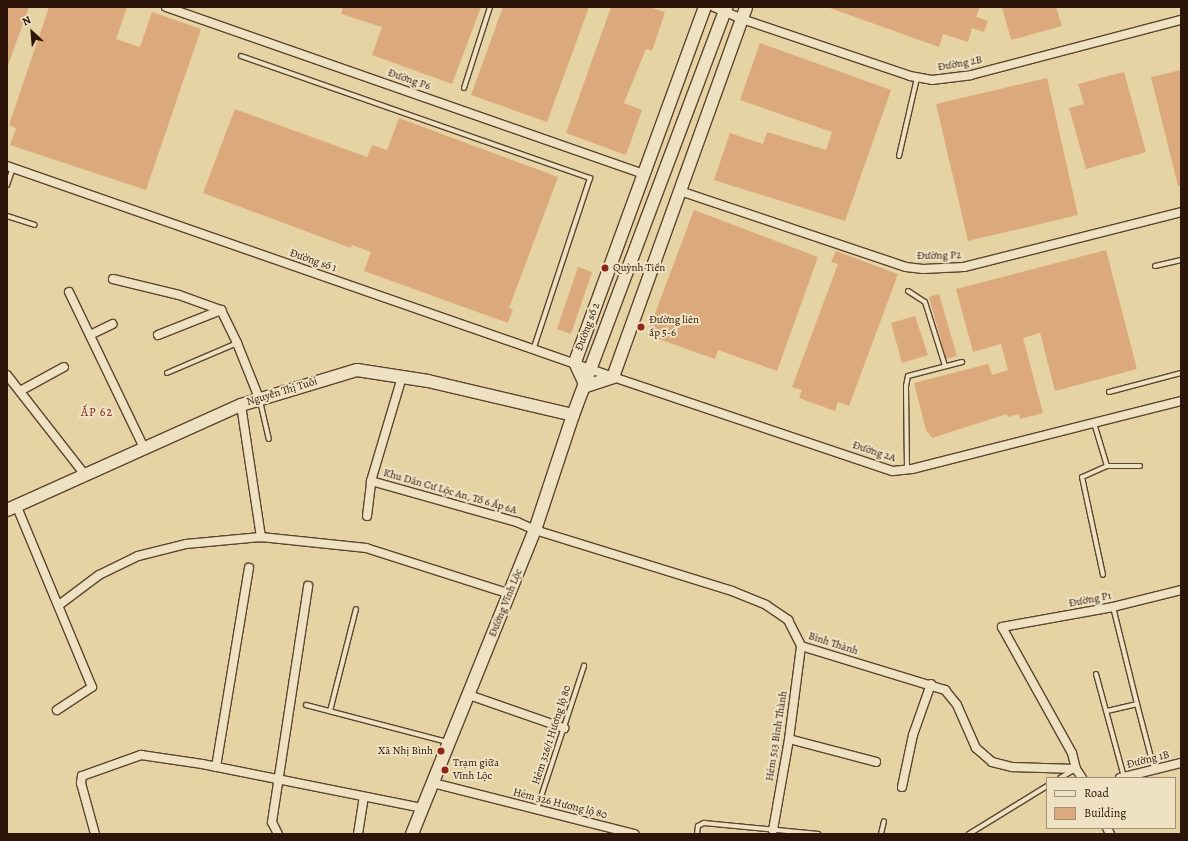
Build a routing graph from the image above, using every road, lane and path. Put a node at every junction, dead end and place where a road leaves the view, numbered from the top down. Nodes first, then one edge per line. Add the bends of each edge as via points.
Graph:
1 (166, 7) edge
2 (490, 7) edge
3 (705, 7) edge
4 (746, 7) edge
5 (721, 8) edge
6 (742, 19) junction
7 (1181, 20) edge
8 (241, 56) dead end
9 (917, 78) junction
10 (464, 88) dead end
11 (899, 156) dead end
12 (10, 167) edge
13 (644, 174) junction
14 (7, 185) edge
15 (680, 191) junction
16 (1181, 212) edge
17 (7, 216) edge
18 (35, 225) dead end
19 (1181, 260) edge
20 (1155, 266) dead end
21 (113, 279) dead end
22 (908, 291) dead end
23 (68, 292) dead end
24 (220, 310) junction
25 (113, 324) dead end
26 (90, 335) junction
27 (158, 335) dead end
28 (237, 343) junction
29 (534, 347) junction
30 (575, 362) junction
31 (962, 362) dead end
32 (945, 366) junction
33 (64, 367) dead end
34 (591, 368) junction
35 (167, 373) dead end
36 (1181, 374) edge
37 (7, 375) edge
38 (402, 377) junction
39 (612, 377) junction
40 (586, 386) junction
41 (20, 391) junction
42 (1109, 392) dead end
43 (259, 398) junction
44 (1181, 401) edge
45 (241, 405) junction
46 (573, 415) junction
47 (1094, 423) junction
48 (269, 439) dead end
49 (144, 448) junction
50 (1107, 466) junction
51 (1140, 466) dead end
52 (907, 470) junction
53 (86, 476) junction
54 (371, 481) junction
55 (12, 508) edge
56 (367, 516) dead end
57 (535, 530) junction
58 (261, 537) junction
59 (248, 568) dead end
60 (1103, 575) dead end
61 (308, 586) dead end
62 (1181, 590) edge
63 (510, 594) junction
64 (59, 605) junction
65 (1113, 607) junction
66 (356, 609) dead end
67 (801, 646) junction
68 (584, 666) dead end
69 (1096, 674) dead end
70 (931, 684) junction
71 (469, 695) junction
72 (1137, 704) junction
73 (306, 705) dead end
74 (56, 710) dead end
75 (330, 711) junction
76 (1107, 711) junction
77 (564, 728) junction
78 (789, 739) junction
79 (450, 742) junction
80 (876, 762) dead end
81 (1181, 763) edge
82 (216, 767) junction
83 (1076, 769) junction
84 (1154, 769) junction
85 (1062, 777) edge
86 (1081, 777) edge
87 (1122, 777) edge
88 (1126, 777) edge
89 (281, 780) junction
90 (433, 783) junction
91 (902, 787) dead end
92 (1046, 787) edge
93 (364, 797) junction
94 (422, 808) junction
95 (537, 810) junction
96 (884, 821) dead end
97 (772, 832) edge
98 (95, 834) edge
99 (278, 834) edge
100 (358, 834) edge
101 (412, 834) edge
102 (635, 834) edge
103 (697, 834) edge
104 (818, 834) edge
105 (881, 834) edge
106 (969, 834) edge

1 - 13 street, Đường P6
2 - 10 lane
3 - 13 main road, Đường số 2
4 - 6 main road
5 - 6 street, Đường 2B
5 - 34 main road, Đường số 2
6 - 9 street, Đường 2B
6 - 15 main road
7 - 9 street, Đường 2B via 971,75 932,80
8 - 29 lane via 590,178
9 - 11 lane
12 - 14 lane
12 - 29 street, Đường số 1
13 - 30 main road, Đường số 2
15 - 16 street, Đường P2 via 906,267 923,269 964,267
15 - 39 main road
17 - 18 lane
19 - 20 lane
21 - 24 street via 179,295
22 - 32 lane via 925,302
23 - 26 street
24 - 27 street
24 - 28 street
25 - 26 street
26 - 49 street
28 - 35 lane
28 - 43 street
29 - 30 street, Đường số 1
30 - 34 street, Đường số 1
30 - 40 main road, Đường số 2
31 - 32 lane
32 - 52 lane via 911,374 907,378
33 - 41 street
34 - 39 street, Đường số 1
34 - 40 main road, Đường Vĩnh Lộc
36 - 42 lane
37 - 41 street
38 - 43 main road, Nguyễn Thị Tuôi via 357,370
38 - 46 main road, Nguyễn Thị Tuôi
38 - 54 street, Khu Dân Cư Lộc An, Tổ 6 Ấp 6A
39 - 40 main road
39 - 52 street, Đường 2A via 892,471
40 - 46 main road, Đường Vĩnh Lộc
41 - 53 street
43 - 45 main road, Nguyễn Thị Tuôi
43 - 48 lane
44 - 47 street, Đường 2A
45 - 49 main road, Nguyễn Thị Tuôi
45 - 58 street
46 - 57 main road, Đường Vĩnh Lộc
47 - 50 lane
47 - 52 street, Đường 2A
49 - 53 main road, Nguyễn Thị Tuôi
50 - 51 lane
50 - 60 lane via 1082,478
53 - 55 main road, Nguyễn Thị Tuôi
54 - 56 street
54 - 57 street, Khu Dân Cư Lộc An, Tổ 6 Ấp 6A via 518,522
55 - 64 street
57 - 63 main road, Đường Vĩnh Lộc
57 - 67 street, Bình Thành via 732,591 766,605 788,620
58 - 63 street via 366,548
58 - 64 street via 186,544 138,556 99,575
59 - 82 street
61 - 89 street
62 - 65 street, Đường P1
63 - 71 main road, Đường Vĩnh Lộc
64 - 74 street via 92,688
65 - 72 lane
65 - 83 street, Đường P1 via 1002,627 1072,753
66 - 75 lane
67 - 70 street, Bình Thành
67 - 78 street, Hẻm 513 Bình Thành
68 - 77 lane, Hẻm 326/1 Hương lộ 80
69 - 76 lane
70 - 83 street, Bình Thành via 945,690 953,699 976,748 986,758 1012,767
70 - 91 street via 913,735
71 - 77 street
71 - 79 main road, Đường Vĩnh Lộc
72 - 76 lane
72 - 84 lane
73 - 75 lane
75 - 79 lane
76 - 87 lane
77 - 95 lane, Hẻm 326/1 Hương lộ 80
78 - 80 street
78 - 97 street, Hẻm 513 Bình Thành
79 - 90 main road, Đường Vĩnh Lộc
81 - 84 street, Đường 1B
82 - 89 street
82 - 98 street via 141,755 83,774 81,783
83 - 85 lane
83 - 86 street
84 - 88 street, Đường 1B
89 - 93 street
89 - 99 street via 272,822
90 - 94 main road, Đường Vĩnh Lộc
90 - 95 street, Hẻm 326 Hương lộ 80
92 - 106 lane
93 - 94 street
93 - 100 street
94 - 101 main road, Đường Vĩnh Lộc
95 - 102 street, Hẻm 326 Hương lộ 80
96 - 105 lane
97 - 103 lane via 704,823 698,826
97 - 104 lane

